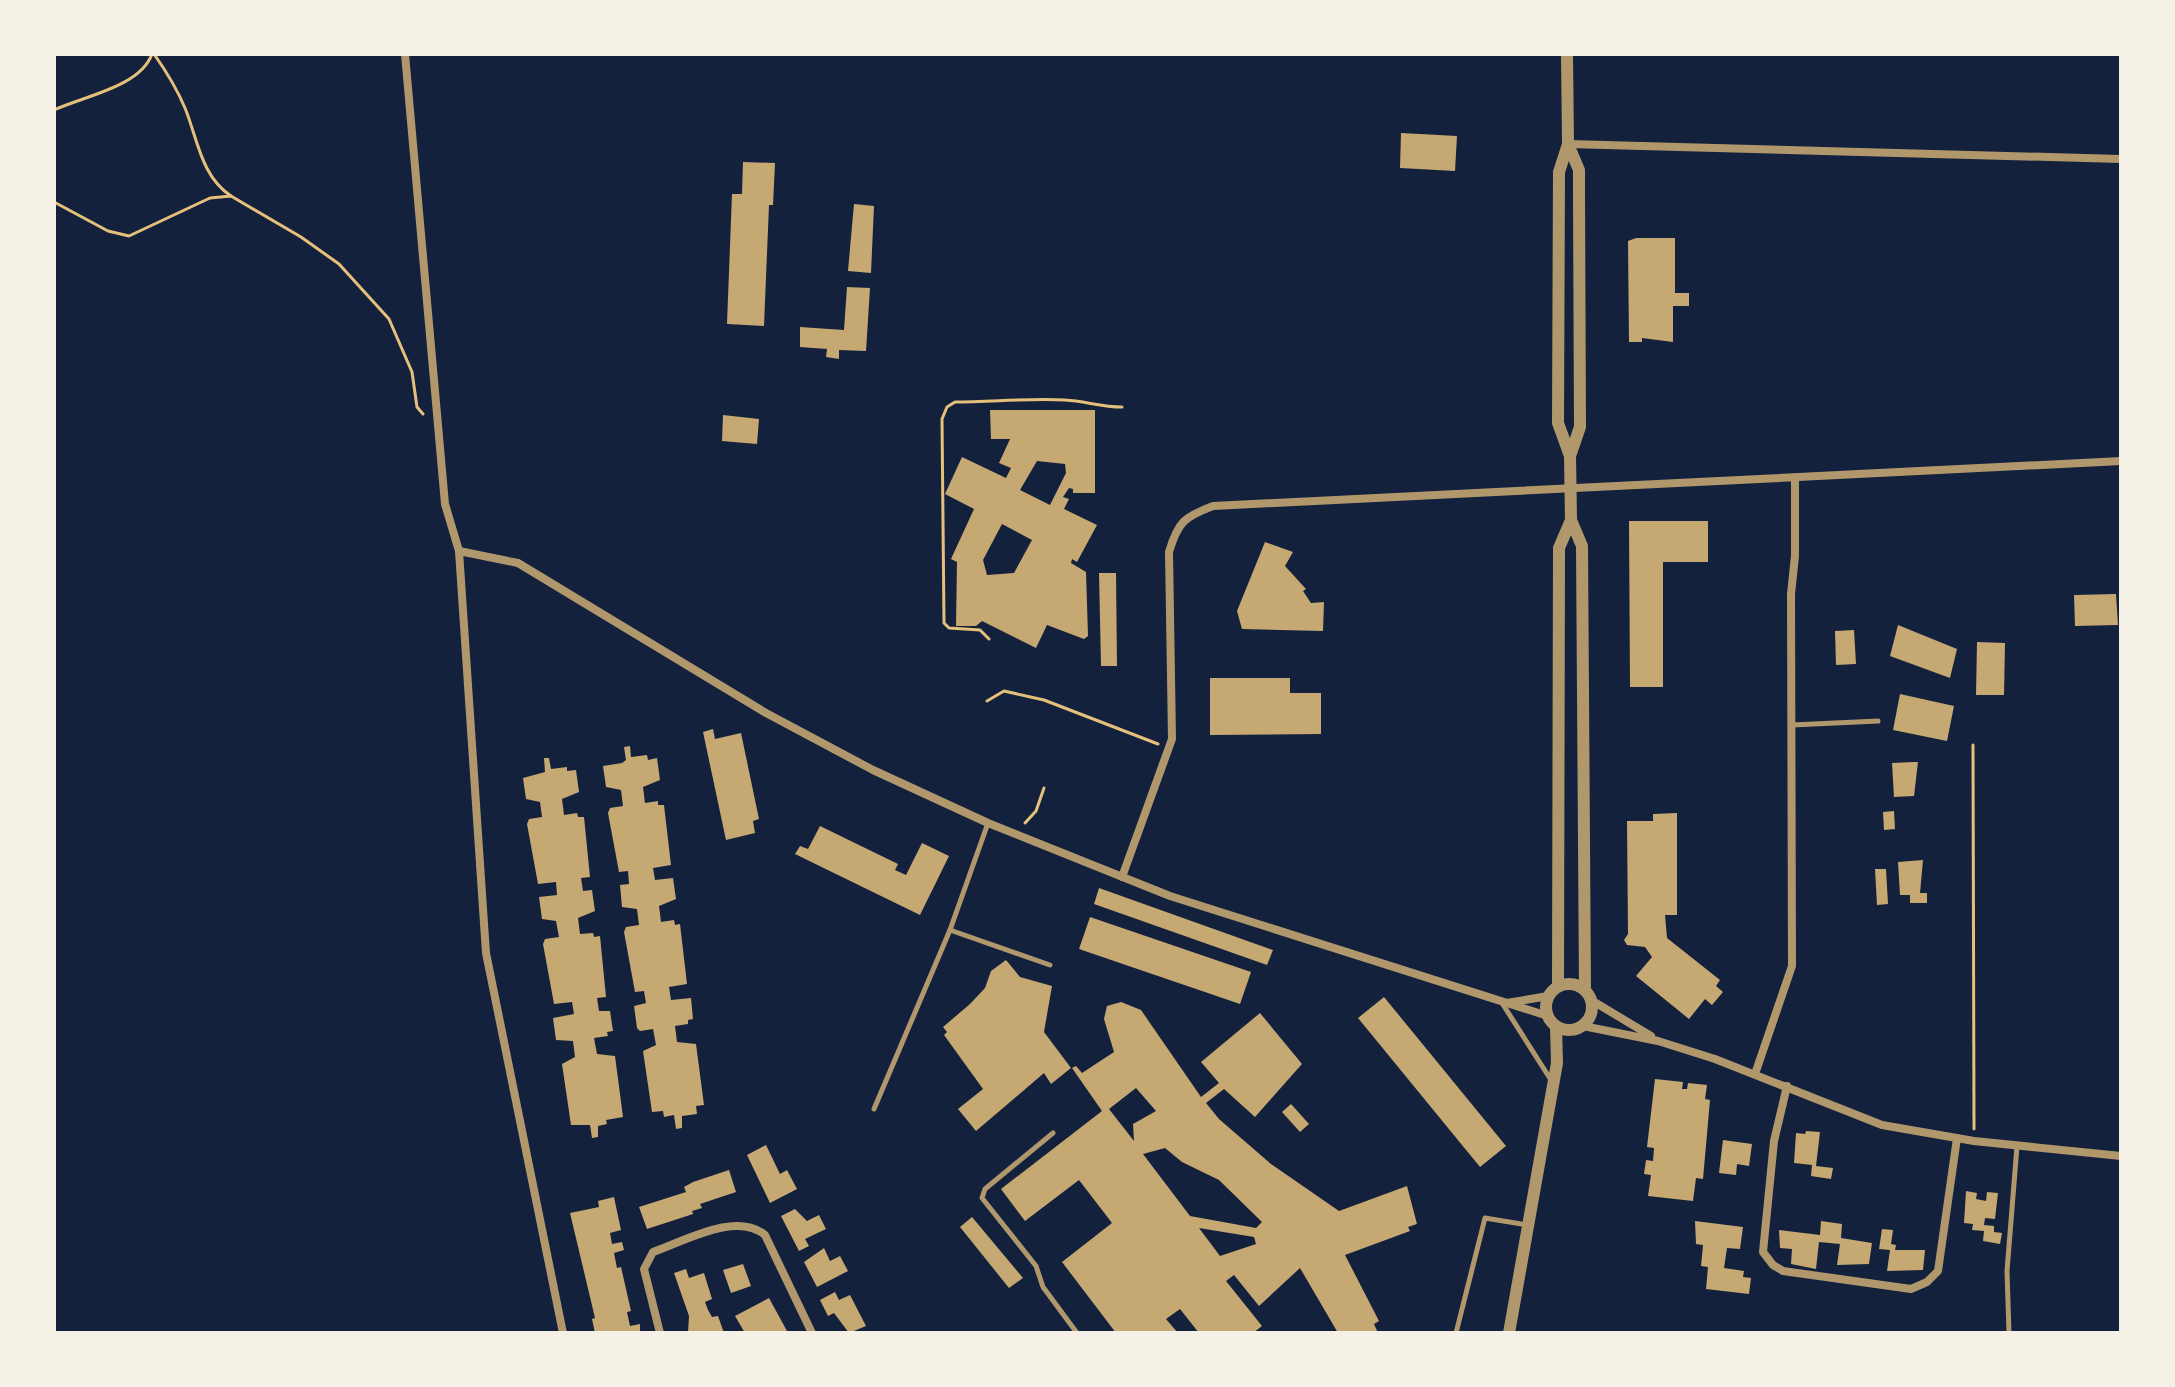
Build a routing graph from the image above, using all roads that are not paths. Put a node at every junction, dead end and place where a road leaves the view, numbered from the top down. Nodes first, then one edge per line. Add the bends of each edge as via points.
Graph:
1 (405, 54) edge
2 (1567, 54) edge
3 (1568, 144) junction
4 (2121, 159) edge
5 (1570, 456) junction
6 (2121, 461) edge
7 (1795, 478) junction
8 (1571, 489) junction
9 (1571, 520) junction
10 (459, 551) junction
11 (1878, 721) dead end
12 (1791, 725) junction
13 (988, 823) junction
14 (1122, 877) junction
15 (950, 930) junction
16 (1050, 965) dead end
17 (1558, 986) junction
18 (1588, 995) junction
19 (1548, 996) junction
20 (1502, 1003) junction
21 (1552, 1021) junction
22 (1578, 1028) junction
23 (1658, 1041) junction
24 (1557, 1063) junction
25 (1755, 1074) junction
26 (1552, 1081) junction
27 (1787, 1086) junction
28 (874, 1109) dead end
29 (1053, 1133) dead end
30 (1957, 1138) junction
31 (2017, 1146) junction
32 (2121, 1156) edge
33 (1527, 1225) junction
34 (563, 1333) edge
35 (660, 1333) edge
36 (812, 1333) edge
37 (1077, 1333) edge
38 (1456, 1333) edge
39 (1509, 1333) edge
40 (2009, 1333) edge

1 - 10 street via 445,504
2 - 3 street
3 - 4 street
3 - 5 street via 1559,172 1558,423
3 - 5 street via 1579,170 1580,427
5 - 8 street
6 - 7 street
7 - 8 street
7 - 12 street
8 - 9 street
8 - 14 street via 1213,506 1187,515 1169,552 1172,739
9 - 17 street via 1559,548
9 - 18 street via 1582,546
10 - 13 street via 518,563 766,713
10 - 34 street via 486,953
11 - 12 lane
12 - 25 street via 1792,966
13 - 14 street
13 - 15 lane
14 - 20 street
15 - 16 lane
15 - 28 lane
17 - 18 street via 1572,984
17 - 19 street
18 - 22 street via 1591,1014
18 - 23 street
19 - 20 street
19 - 21 street
20 - 21 street
20 - 26 lane
21 - 22 street
21 - 24 street
22 - 23 street
22 - 24 street
23 - 25 street
24 - 26 street
25 - 27 street
26 - 33 street
27 - 30 street via 1882,1125
27 - 30 street via 1774,1141 1763,1252 1783,1271 1911,1289 1927,1282 1938,1271
29 - 37 lane via 985,1189 982,1198 1036,1266 1043,1287
30 - 31 street
31 - 32 street
31 - 40 lane via 2007,1271
33 - 38 lane via 1485,1218
33 - 39 street
35 - 36 street via 644,1269 647,1259 653,1252 733,1225 754,1226 765,1235

